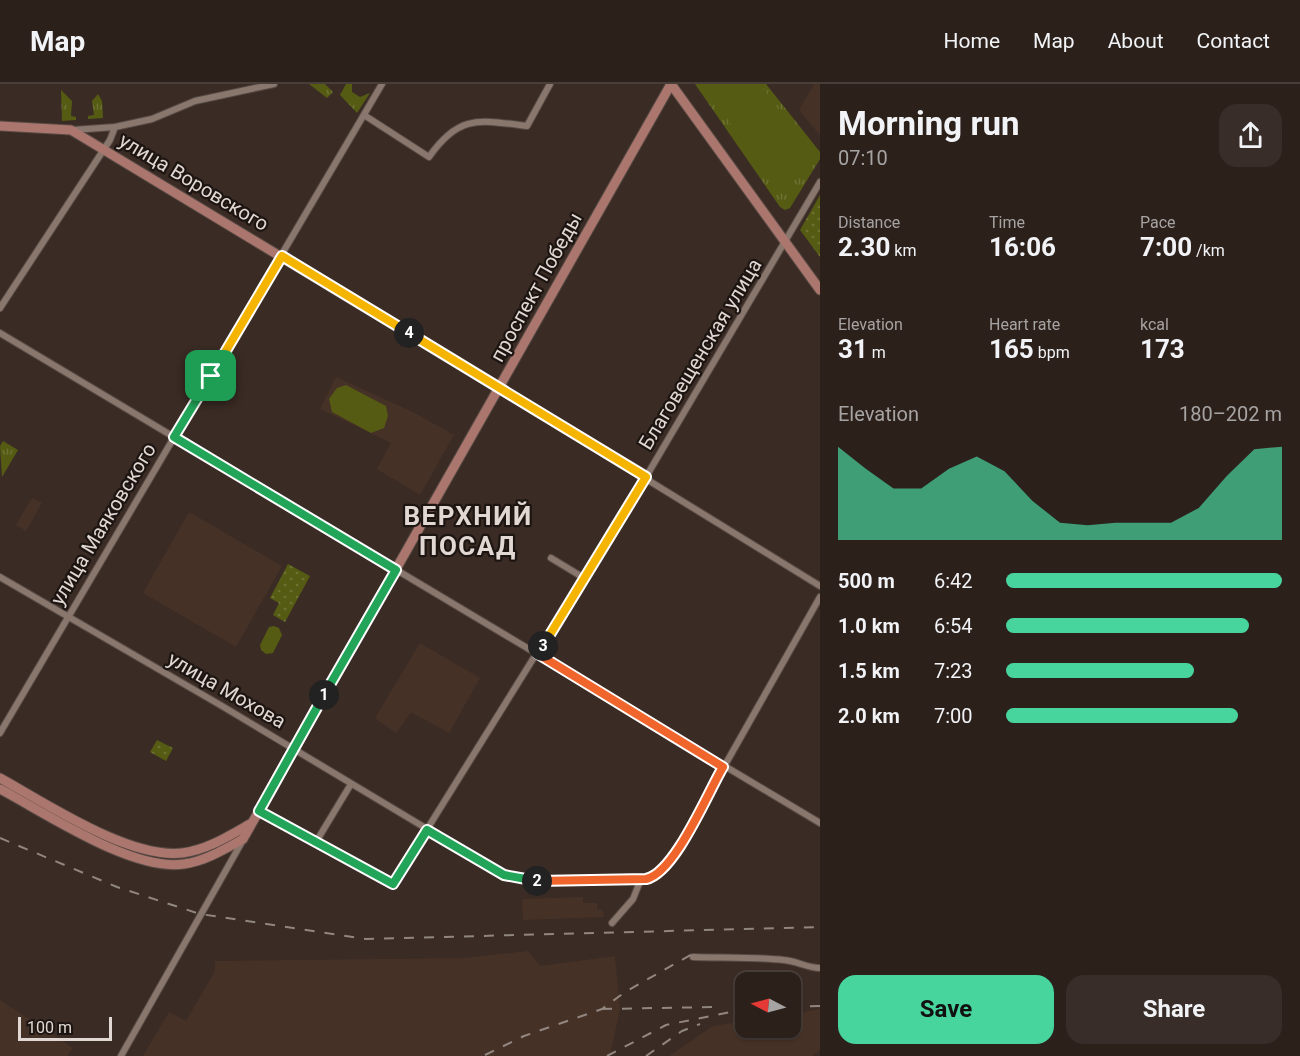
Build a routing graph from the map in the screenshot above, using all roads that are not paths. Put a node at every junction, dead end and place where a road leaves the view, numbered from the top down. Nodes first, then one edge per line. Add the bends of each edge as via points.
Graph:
1 (274, 84) edge
2 (382, 84) edge
3 (550, 84) edge
4 (671, 84) edge
5 (364, 115) junction
6 (0, 126) edge
7 (115, 127) junction
8 (71, 130) junction
9 (103, 149) junction
10 (820, 182) edge
11 (785, 242) junction
12 (282, 256) junction
13 (820, 290) edge
14 (0, 308) edge
15 (0, 333) edge
16 (500, 389) junction
17 (174, 437) junction
18 (646, 477) junction
19 (551, 558) dead end
20 (396, 570) junction
21 (0, 577) edge
22 (584, 578) junction
23 (820, 586) edge
24 (820, 597) edge
25 (67, 616) junction
26 (538, 654) junction
27 (0, 733) edge
28 (294, 748) junction
29 (723, 767) junction
30 (0, 778) edge
31 (351, 784) junction
32 (0, 789) edge
33 (259, 811) junction
34 (252, 823) junction
35 (820, 823) edge
36 (427, 830) junction
37 (243, 839) junction
38 (316, 842) junction
39 (641, 879) junction
40 (612, 923) dead end
41 (693, 957) dead end
42 (820, 968) edge
43 (120, 1056) edge

1 - 7 street via 195,101 152,119
2 - 5 street, улица Маяковского
3 - 5 street via 527,126 475,122 447,134 429,158
4 - 11 main road
4 - 16 main road, проспект Победы
5 - 12 street, улица Маяковского
6 - 8 main road
7 - 8 street
7 - 9 street
8 - 9 main road, улица Воровского
9 - 12 main road, улица Воровского
9 - 14 street
10 - 11 street, Благовещенская улица
11 - 13 main road
11 - 18 street, Благовещенская улица
12 - 16 main road, улица Воровского
12 - 17 street, улица Маяковского
15 - 17 street
16 - 18 street, улица Воровского
16 - 20 main road, проспект Победы
17 - 20 street
17 - 25 street, улица Маяковского
18 - 22 street, Благовещенская улица
18 - 23 street, улица Воровского
19 - 22 street
20 - 26 street
20 - 28 main road, проспект Победы
21 - 25 street, улица Мохова
22 - 26 street, Благовещенская улица
24 - 29 street
25 - 27 street, улица Маяковского
25 - 28 street, улица Мохова
26 - 29 street
26 - 36 street, Благовещенская улица
28 - 31 street, улица Мохова
28 - 33 main road, проспект Победы
29 - 35 street
29 - 39 street via 677,850 656,876
30 - 34 main road via 117,840 149,851 196,850
31 - 36 street, улица Мохова
31 - 38 street
32 - 37 main road via 114,850 149,864 174,866 195,862
33 - 34 main road, проспект Победы
33 - 38 street
34 - 37 main road, проспект Победы
36 - 38 street, Благовещенская улица via 393,884
36 - 39 street, улица Мохова via 490,868 519,879
37 - 43 street, проспект Победы
39 - 40 street via 633,899
41 - 42 street via 782,959

